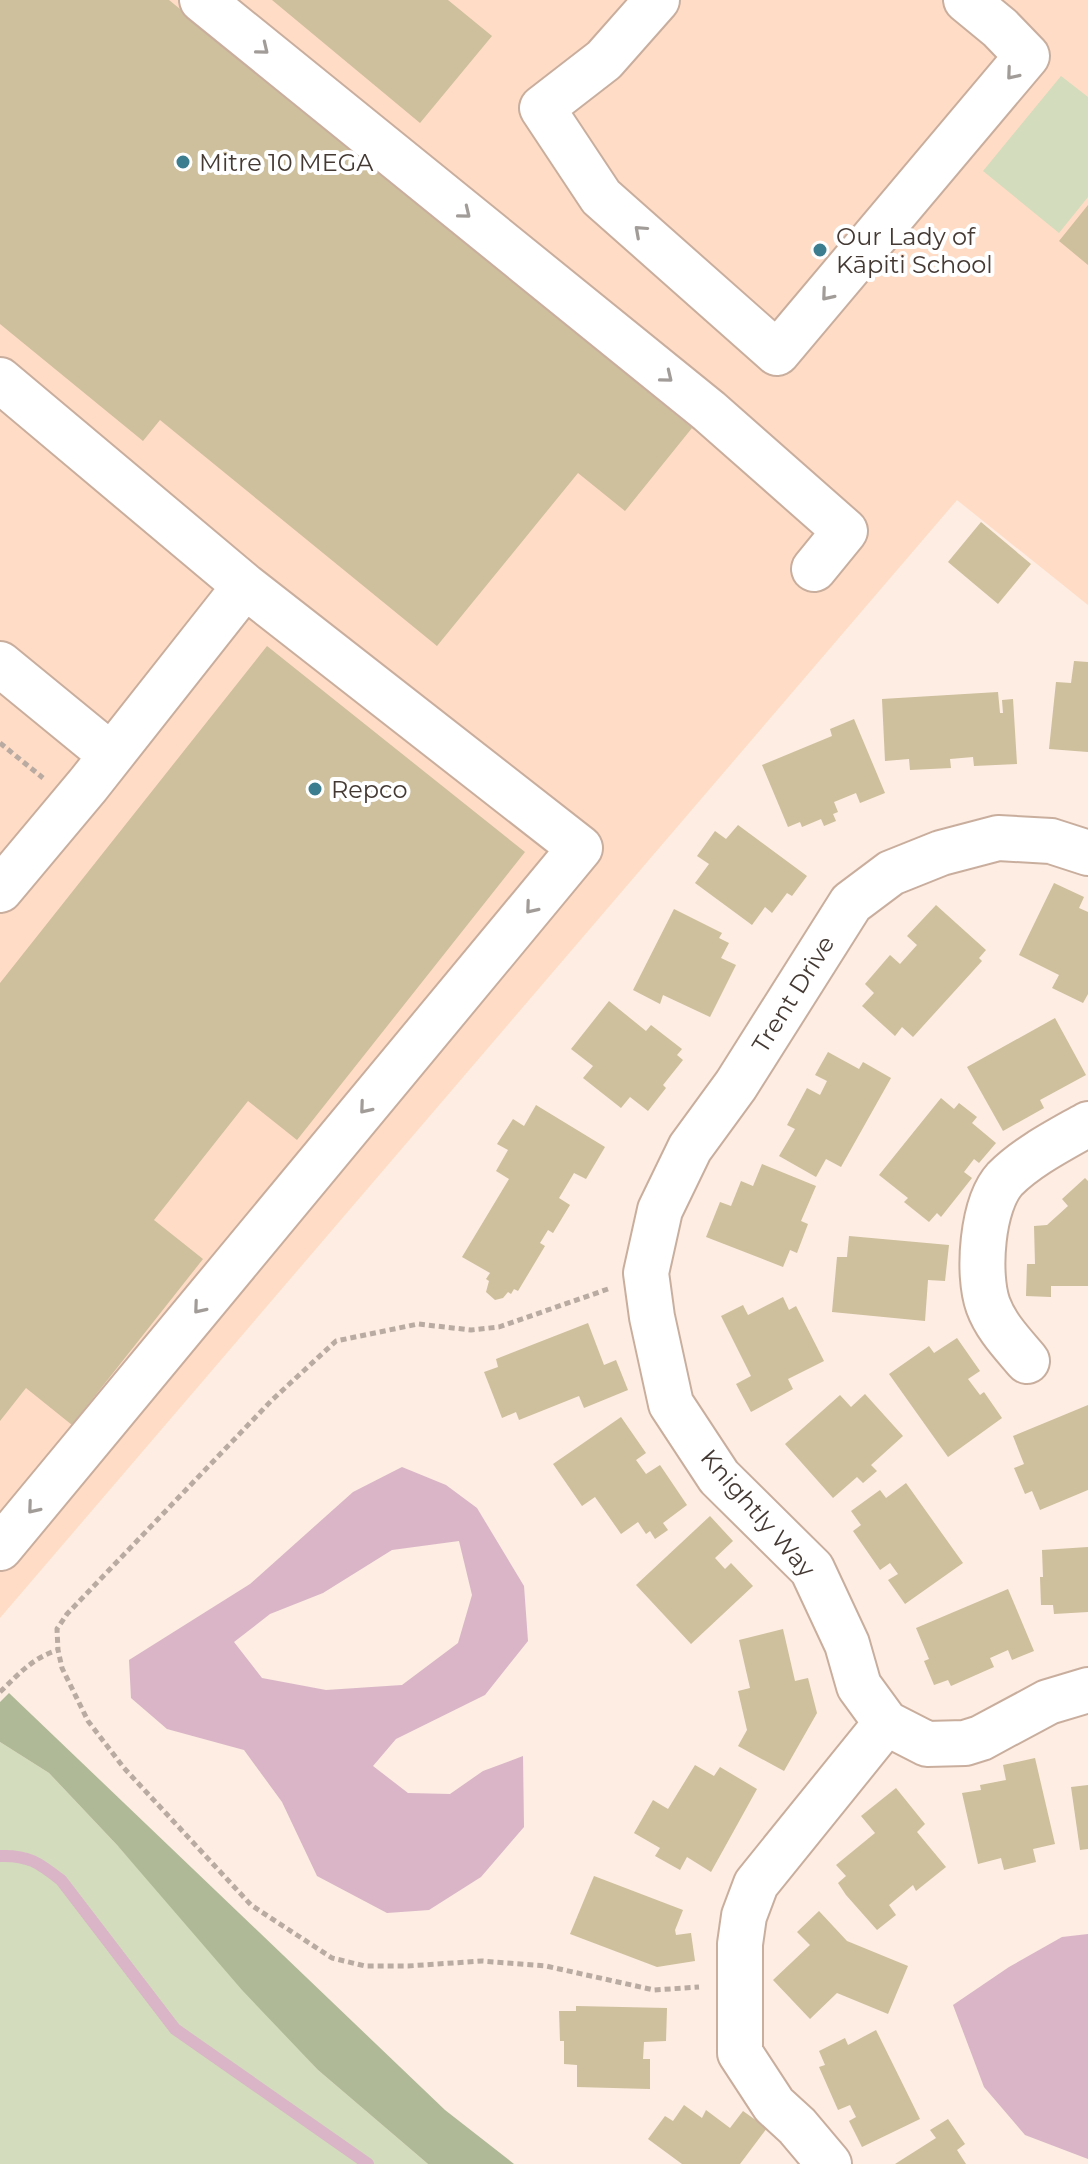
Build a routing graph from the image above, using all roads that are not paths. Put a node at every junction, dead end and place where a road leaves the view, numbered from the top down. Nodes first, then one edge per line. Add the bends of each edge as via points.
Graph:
1 (202, 0) edge
2 (657, 0) edge
3 (966, 0) edge
4 (0, 380) edge
5 (814, 569) dead end
6 (245, 586) junction
7 (0, 664) edge
8 (111, 755) junction
9 (1088, 853) edge
10 (0, 890) edge
11 (1088, 1124) edge
12 (652, 1317) joint
13 (1027, 1361) dead end
14 (0, 1548) edge
15 (1088, 1690) edge
16 (886, 1723) junction
17 (829, 2164) edge

1 -> 5 street via 709,411 845,531
3 -> 2 street via 1027,56 777,353 601,197 542,108 604,60
4 - 6 street
6 - 8 street
6 -> 14 street via 580,848
7 - 8 street
8 - 10 street
9 - 12 street, Trent Drive via 1051,841 998,838 891,873 851,903 690,1148 660,1210 646,1273
11 - 13 street via 1030,1158 1003,1182 984,1225 988,1303
12 - 16 street, Knightly Way via 671,1404 719,1477 812,1569 847,1644 859,1686
15 - 16 street, Knightly Way via 1048,1702 965,1743 927,1744
16 - 17 street via 756,1884 744,1916 738,1983 740,2053 774,2105

